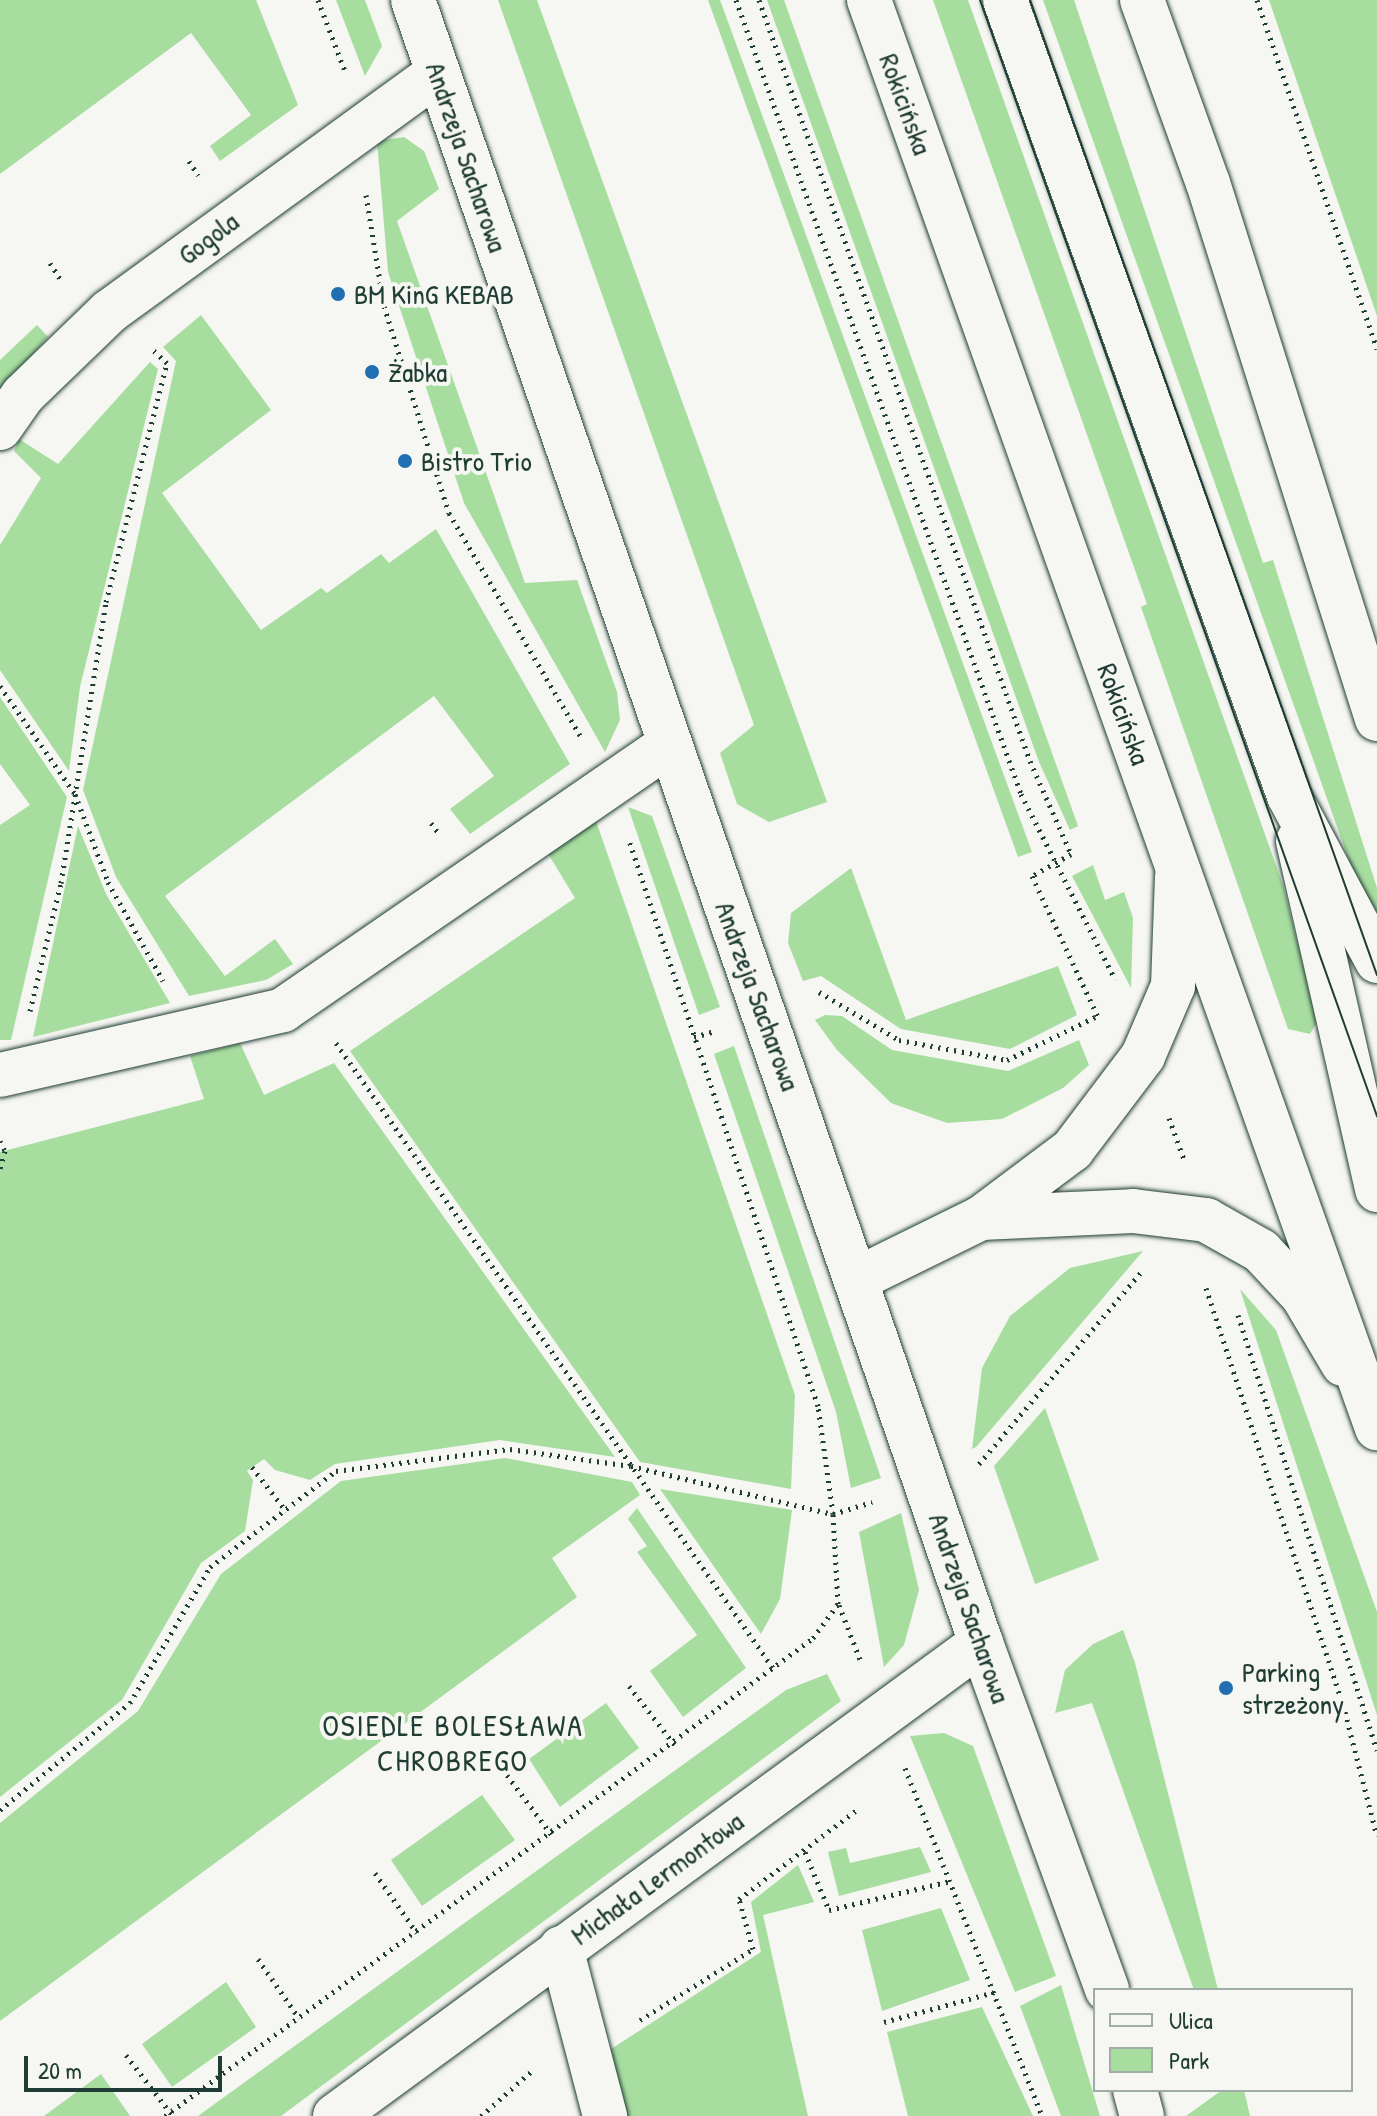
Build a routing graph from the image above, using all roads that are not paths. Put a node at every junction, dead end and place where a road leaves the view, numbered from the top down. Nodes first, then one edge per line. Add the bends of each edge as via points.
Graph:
1 (413, 0) edge
2 (869, 0) edge
3 (1005, 0) edge
4 (1142, 0) edge
5 (437, 73) junction
6 (0, 428) edge
7 (1377, 719) edge
8 (669, 745) junction
9 (1289, 796) junction
10 (1176, 857) junction
11 (1377, 961) edge
12 (0, 1075) edge
13 (1377, 1190) edge
14 (981, 1218) junction
15 (859, 1278) junction
16 (1376, 1416) edge
17 (981, 1643) junction
18 (561, 1948) junction
19 (1106, 1988) edge
20 (1136, 2092) edge
21 (335, 2116) edge
22 (605, 2116) edge
23 (1142, 2116) edge

1 - 5 street, Andrzeja Sacharowa
2 - 10 street, Rokicińska
3 - 9 street
4 - 7 street via 1208,183
5 - 6 street, Gogola via 110,311 23,395
5 - 8 street, Andrzeja Sacharowa
8 - 12 street via 305,999 269,1015
8 - 15 street, Andrzeja Sacharowa
9 - 11 street
9 - 13 street
10 - 14 street via 1179,922 1173,986 1133,1071 1072,1150
10 - 16 street, Rokicińska
14 - 15 street
14 - 16 street via 1075,1211 1186,1218 1261,1251 1303,1296
15 - 17 street, Andrzeja Sacharowa
17 - 18 street, Michała Lermontowa
17 - 19 street, Andrzeja Sacharowa
18 - 21 street, Michała Lermontowa
18 - 22 street
20 - 23 street

